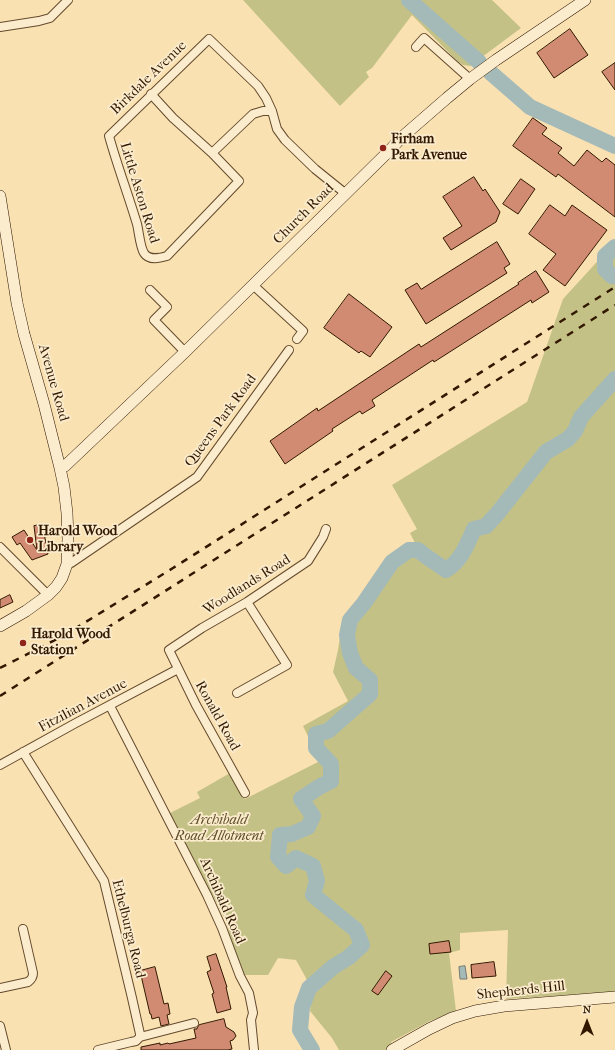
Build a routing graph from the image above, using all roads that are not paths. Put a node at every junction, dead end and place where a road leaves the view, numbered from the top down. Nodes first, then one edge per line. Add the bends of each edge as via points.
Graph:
1 (68, 0) edge
2 (584, 0) edge
3 (0, 27) edge
4 (416, 47) dead end
5 (470, 79) junction
6 (151, 94) junction
7 (272, 111) junction
8 (109, 136) joint
9 (212, 154) junction
10 (346, 194) junction
11 (0, 196) edge
12 (253, 285) junction
13 (150, 290) dead end
14 (297, 339) dead end
15 (289, 350) dead end
16 (185, 352) junction
17 (60, 468) junction
18 (326, 529) dead end
19 (0, 547) edge
20 (67, 564) junction
21 (48, 595) junction
22 (247, 602) junction
23 (0, 626) edge
24 (169, 650) joint
25 (178, 669) junction
26 (237, 693) dead end
27 (110, 706) junction
28 (23, 752) junction
29 (0, 765) edge
30 (245, 793) dead end
31 (23, 928) dead end
32 (0, 988) edge
33 (615, 997) edge
34 (194, 1023) dead end
35 (0, 1026) edge
36 (140, 1037) junction
37 (6, 1050) edge
38 (98, 1050) edge
39 (254, 1050) edge
40 (392, 1050) edge

1 - 3 street via 50,18
2 - 5 street, Church Road
4 - 5 street via 424,38
5 - 10 street, Church Road via 401,138
6 - 7 street, Birkdale Avenue via 209,39 258,86
6 - 8 street, Birkdale Avenue
6 - 9 street
7 - 9 street via 253,114
7 - 10 street via 277,128 285,140
8 - 9 street, Little Aston Road via 137,225 143,253 147,257 167,256 239,181
10 - 12 street, Church Road
11 - 17 street, Avenue Road via 24,334
12 - 14 street via 303,331
12 - 16 street, Church Road
13 - 16 street via 167,307 154,320
15 - 20 street, Queens Park Road via 197,477 71,564
16 - 17 street, Church Road
17 - 20 street, Avenue Road via 67,513
18 - 22 street, Woodlands Road via 308,561
19 - 21 street
20 - 21 street, Avenue Road via 62,578
21 - 23 street, Avenue Road
22 - 24 street, Woodlands Road
22 - 26 street via 287,665
24 - 25 street, Ronald Road
25 - 27 street, Fitzilian Avenue
25 - 30 street, Ronald Road
27 - 28 street, Fitzilian Avenue
27 - 39 street, Archibald Road via 208,895 240,976 249,992 253,1013 251,1020
28 - 29 street, Fitzilian Avenue
28 - 36 street, Ethelburga Road via 104,881
31 - 32 street via 33,973 32,980
33 - 40 street, Shepherds Hill via 504,1006 475,1011 452,1018
34 - 36 street
35 - 37 street
36 - 38 street via 136,1041

